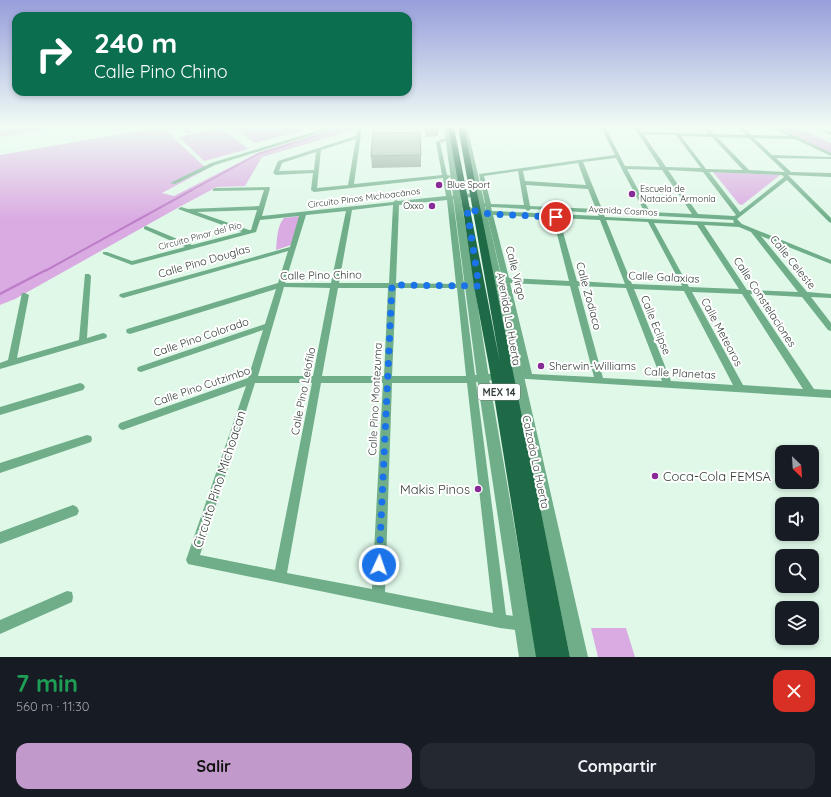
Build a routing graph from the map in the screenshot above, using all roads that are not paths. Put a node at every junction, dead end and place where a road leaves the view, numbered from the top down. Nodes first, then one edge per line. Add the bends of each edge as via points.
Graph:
1 (233, 158) edge
2 (293, 158) edge
3 (318, 158) edge
4 (355, 158) edge
5 (441, 158) edge
6 (451, 158) edge
7 (459, 158) edge
8 (467, 158) edge
9 (607, 158) edge
10 (619, 158) edge
11 (656, 158) edge
12 (696, 158) edge
13 (734, 158) edge
14 (772, 158) edge
15 (580, 162) junction
16 (623, 167) junction
17 (663, 169) junction
18 (520, 170) junction
19 (706, 170) junction
20 (316, 171) junction
21 (748, 172) junction
22 (786, 175) junction
23 (831, 175) edge
24 (445, 176) junction
25 (453, 176) junction
26 (173, 183) dead end
27 (523, 183) junction
28 (351, 186) junction
29 (590, 186) junction
30 (215, 190) dead end
31 (396, 202) junction
32 (471, 204) junction
33 (261, 208) junction
34 (349, 208) junction
35 (181, 209) dead end
36 (528, 209) junction
37 (189, 211) junction
38 (600, 212) junction
39 (303, 214) junction
40 (648, 214) junction
41 (696, 216) junction
42 (737, 216) junction
43 (556, 217) junction
44 (258, 218) junction
45 (602, 219) junction
46 (831, 221) edge
47 (651, 222) junction
48 (700, 224) junction
49 (740, 225) junction
50 (146, 228) dead end
51 (752, 230) junction
52 (247, 232) junction
53 (191, 247) junction
54 (292, 248) junction
55 (105, 253) dead end
56 (831, 262) edge
57 (87, 276) dead end
58 (483, 283) junction
59 (574, 283) junction
60 (280, 285) junction
61 (335, 285) junction
62 (392, 285) junction
63 (629, 286) junction
64 (687, 289) junction
65 (744, 292) junction
66 (25, 294) dead end
67 (805, 295) junction
68 (123, 296) dead end
69 (831, 296) edge
70 (267, 326) junction
71 (831, 328) edge
72 (130, 331) dead end
73 (103, 336) dead end
74 (83, 342) junction
75 (12, 362) junction
76 (0, 366) edge
77 (141, 369) dead end
78 (512, 376) junction
79 (477, 378) junction
80 (317, 379) junction
81 (388, 379) junction
82 (252, 380) junction
83 (599, 380) junction
84 (668, 384) junction
85 (80, 387) dead end
86 (740, 388) junction
87 (811, 393) junction
88 (831, 394) edge
89 (0, 411) edge
90 (123, 426) dead end
91 (87, 439) dead end
92 (0, 468) edge
93 (73, 511) dead end
94 (0, 538) edge
95 (280, 577) junction
96 (378, 596) junction
97 (67, 597) dead end
98 (500, 621) junction
99 (522, 624) junction
100 (540, 626) junction
101 (0, 627) edge
102 (528, 657) edge
103 (545, 657) edge
104 (561, 657) edge
105 (579, 657) edge

1 - 26 street via 213,164
2 - 20 street via 280,162 276,173
3 - 20 street
4 - 28 street
5 - 24 street
6 - 25 street
7 - 32 main road, Avenida La Huerta / MEX 14
8 - 32 street
9 - 15 street
10 - 16 street
11 - 17 street
12 - 19 street
13 - 21 street
14 - 22 street
15 - 18 street
15 - 29 street, Calle Eclipse
16 - 17 street
16 - 40 street
17 - 19 street
17 - 41 street
18 - 27 street
18 - 32 street, Calle Virgo via 481,175
19 - 21 street
19 - 42 street
20 - 28 street via 314,190
21 - 22 street
22 - 23 street
22 - 42 street
22 - 46 street
24 - 25 street
24 - 28 street
24 - 32 street
25 - 32 street
27 - 29 street
27 - 36 street
29 - 38 street, Calle Eclipse
30 - 33 street, Circuito Pinar del Río via 267,188
31 - 32 street, Circuito Pinos Michoacános
31 - 34 street, Circuito Pinos Michoacános
31 - 62 street, Calle Pino Montezuma
32 - 36 street, Avenida Cosmos
32 - 43 street, Avenida Cosmos
32 - 58 main road, Avenida La Huerta / MEX 14
32 - 58 street
32 - 58 street, Calle Virgo
33 - 37 street
33 - 44 street, Circuito Pinar del Río
34 - 39 street, Circuito Pinos Michoacános
34 - 61 street, Calle Pino Leiofilo
35 - 37 street
36 - 38 street, Avenida Cosmos
37 - 52 street
38 - 40 street, Avenida Cosmos
38 - 45 street, Calle Eclipse
39 - 44 street, Circuito Pinos Michoacános
39 - 54 street, Circuito Pino Michoacan
40 - 41 street, Avenida Cosmos
41 - 42 street, Avenida Cosmos
42 - 49 street
43 - 45 street, Avenida Cosmos
43 - 59 street, Calle Zodiaco
44 - 52 street, Circuito Pinar del Río via 254,231
45 - 47 street, Avenida Cosmos
45 - 63 street, Calle Eclipse
47 - 48 street, Avenida Cosmos
47 - 64 street, Calle Meteoros
48 - 49 street, Avenida Cosmos
48 - 65 street, Calle Constelaciones
49 - 51 street
50 - 53 street
51 - 56 street
51 - 67 street, Calle Celeste
52 - 53 street, Circuito Pinar del Río
53 - 55 street, Circuito Pinar del Río via 132,263
54 - 60 street, Circuito Pino Michoacan
54 - 68 street, Calle Pino Douglas
57 - 74 street
58 - 59 street, Calle Galaxias
58 - 62 street, Calle Pino Chino
58 - 78 main road, Avenida La Huerta / MEX 14
58 - 78 street, Calle Virgo
58 - 79 street
59 - 63 street, Calle Galaxias
59 - 83 street, Calle Zodiaco
60 - 61 street, Calle Pino Chino
60 - 70 street, Circuito Pino Michoacan
60 - 72 street, Calle Pino Chino
61 - 62 street, Calle Pino Chino
61 - 80 street, Calle Pino Leiofilo
62 - 81 street, Calle Pino Montezuma
63 - 64 street, Calle Galaxias
63 - 84 street, Calle Eclipse
64 - 65 street, Calle Galaxias
64 - 86 street, Calle Meteoros
65 - 67 street, Calle Galaxias
65 - 87 street, Calle Constelaciones
66 - 75 street
67 - 69 street, Calle Galaxias
67 - 71 street, Calle Celeste
70 - 77 street, Calle Pino Colorado
70 - 82 street, Circuito Pino Michoacan
73 - 74 street
74 - 75 street
75 - 76 street
78 - 79 street, Calle Planetas
78 - 83 street, Calle Planetas
78 - 100 main road, Avenida La Huerta / MEX 14
78 - 104 main road, Avenida La Huerta / MEX 14
78 - 105 street, Calzada La Huerta
79 - 81 street, Calle Pino Cutzimbo
79 - 98 street
79 - 99 street
80 - 81 street, Calle Pino Cutzimbo
80 - 82 street, Calle Pino Cutzimbo
80 - 95 street, Calle Pino Leiofilo
81 - 96 street, Calle Pino Montezuma
82 - 90 street, Calle Pino Cutzimbo
82 - 95 street, Circuito Pino Michoacan via 192,560
83 - 84 street, Calle Planetas
84 - 86 street, Calle Planetas
85 - 89 street
86 - 87 street, Calle Planetas
87 - 88 street, Calle Planetas
91 - 92 street
93 - 94 street
95 - 96 street, Circuito Pino Michoacan
96 - 98 street, Circuito Pino Michoacan
97 - 101 street
98 - 99 street, Circuito Pino Michoacan
99 - 100 street, Circuito Pino Michoacan
99 - 102 street
100 - 103 main road, Avenida La Huerta / MEX 14

